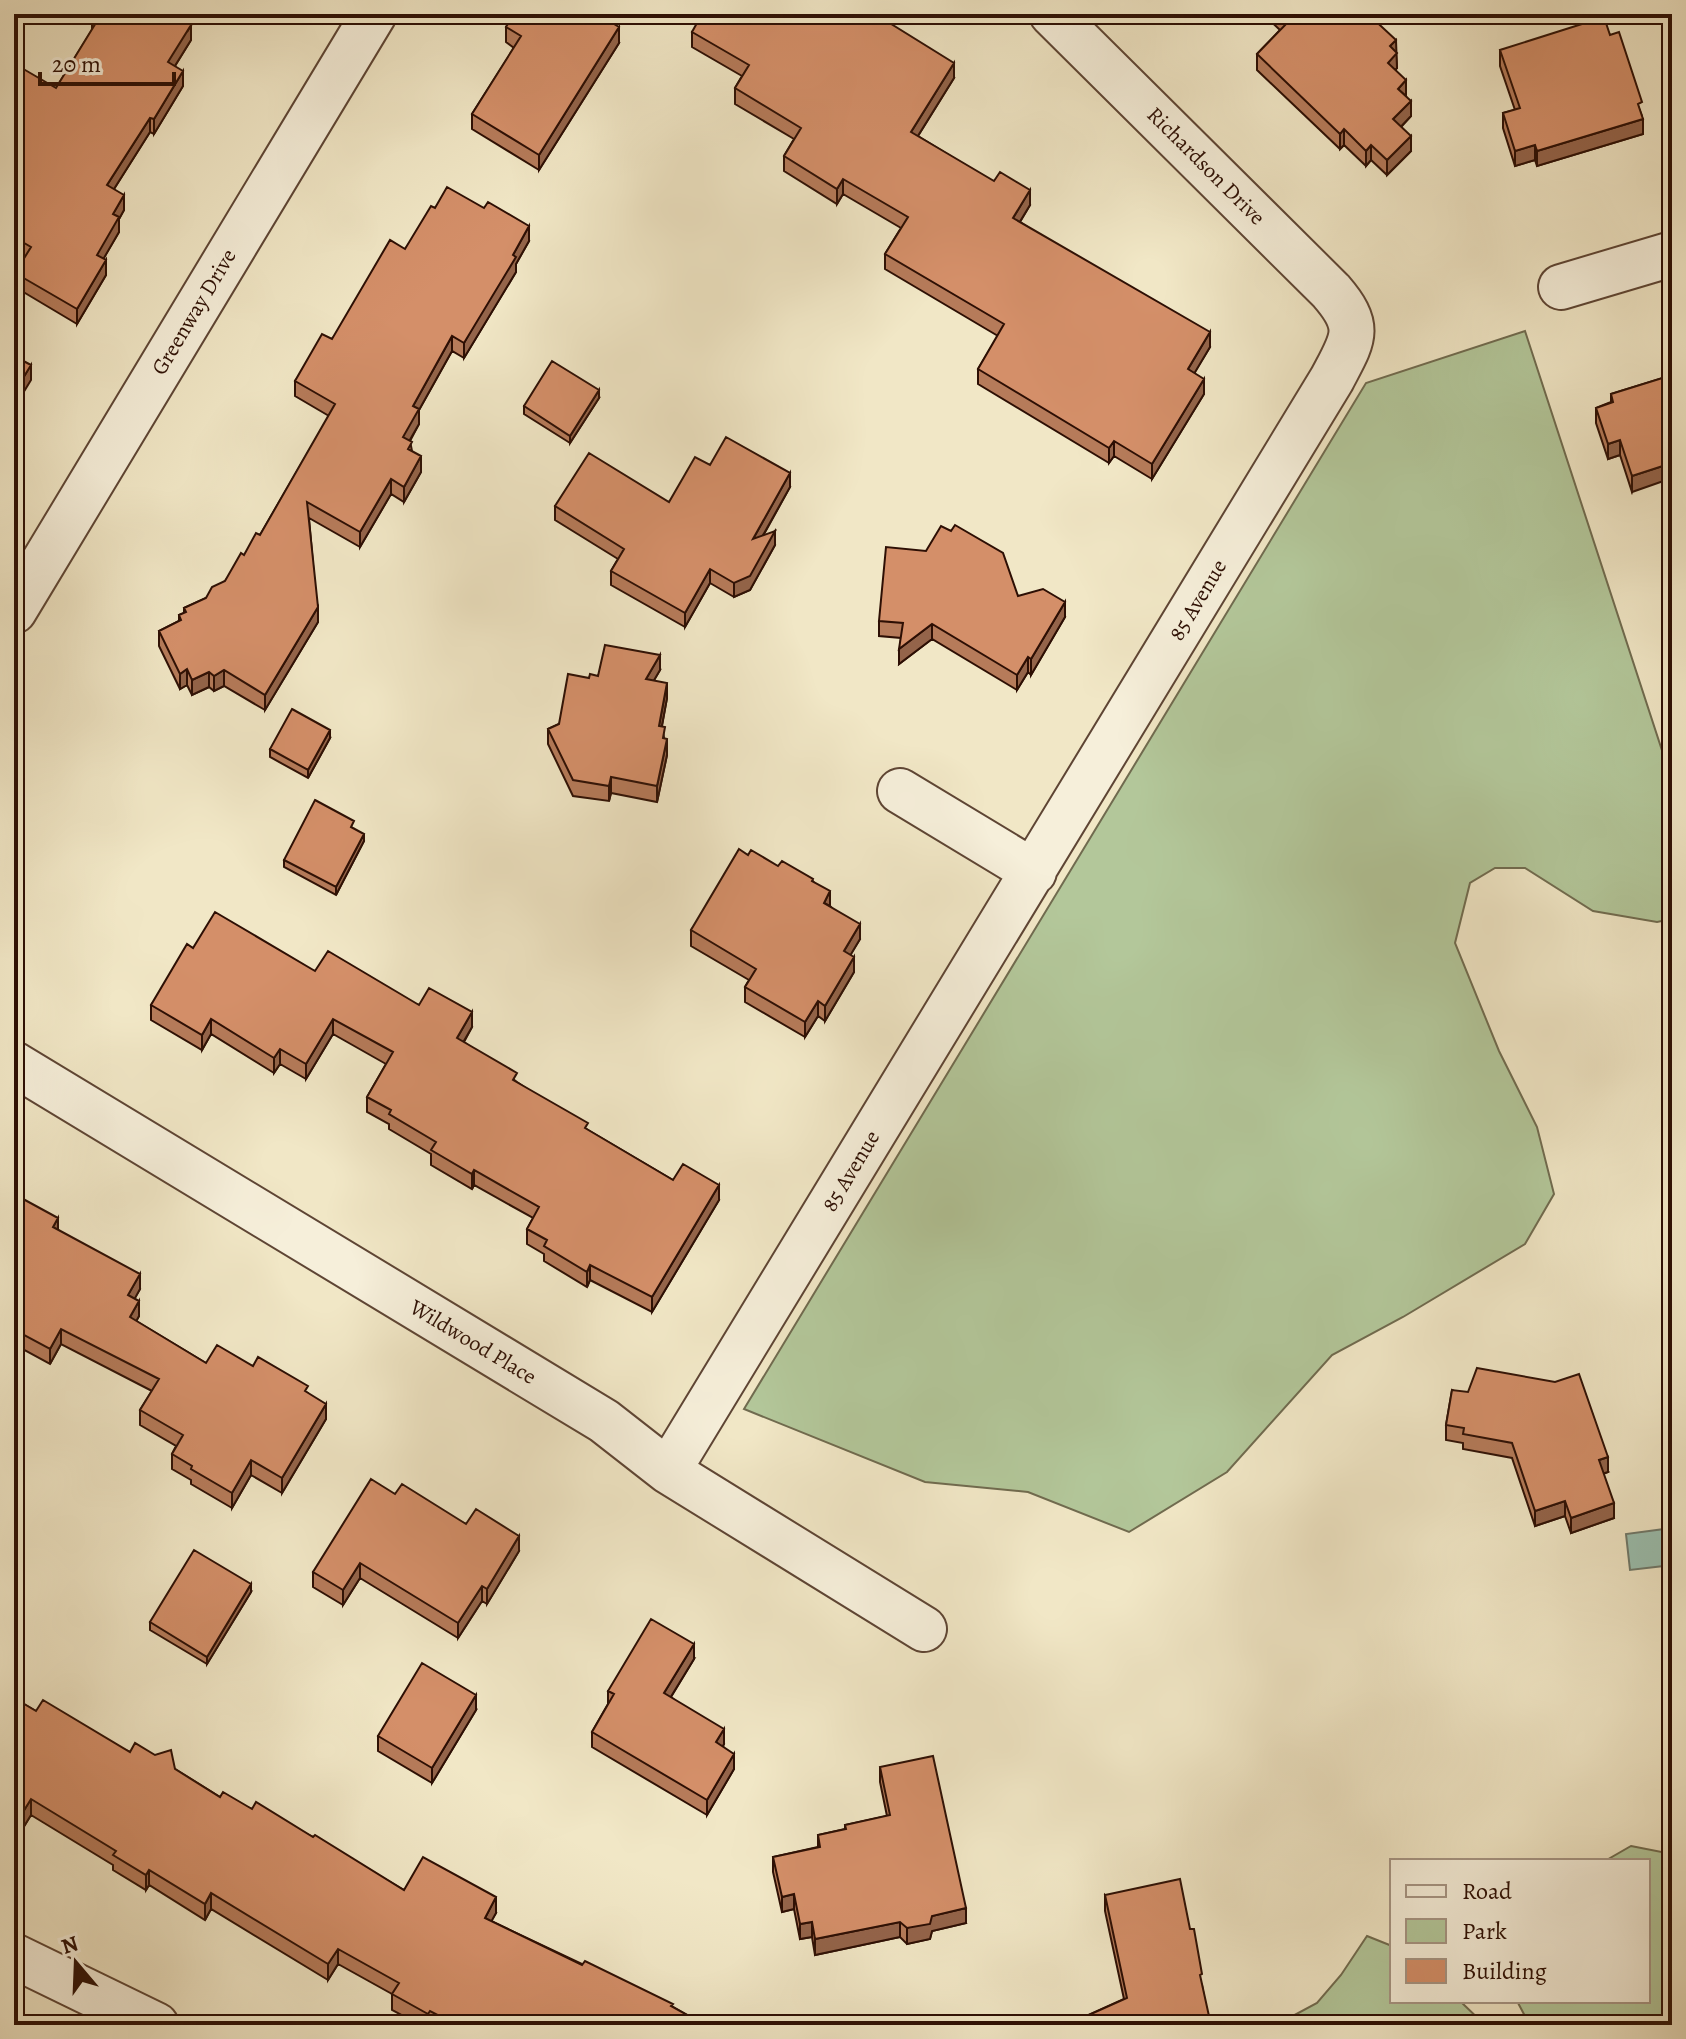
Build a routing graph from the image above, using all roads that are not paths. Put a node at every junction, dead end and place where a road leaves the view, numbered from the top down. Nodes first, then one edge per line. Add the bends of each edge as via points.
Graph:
1 (374, 14) edge
2 (1052, 14) edge
3 (1672, 254) edge
4 (1561, 287) dead end
5 (1352, 324) joint
6 (14, 611) edge
7 (900, 791) dead end
8 (1034, 872) junction
9 (14, 1064) edge
10 (668, 1471) junction
11 (924, 1629) dead end
12 (14, 1956) edge
13 (156, 2025) edge

1 - 6 street, Greenway Drive
2 - 5 street, Richardson Drive via 1315,273
3 - 4 street
5 - 8 street, 85 Avenue via 1332,379
7 - 8 street
8 - 10 street, 85 Avenue
9 - 10 street, Wildwood Place via 604,1421
10 - 11 street, Wildwood Place
12 - 13 street

